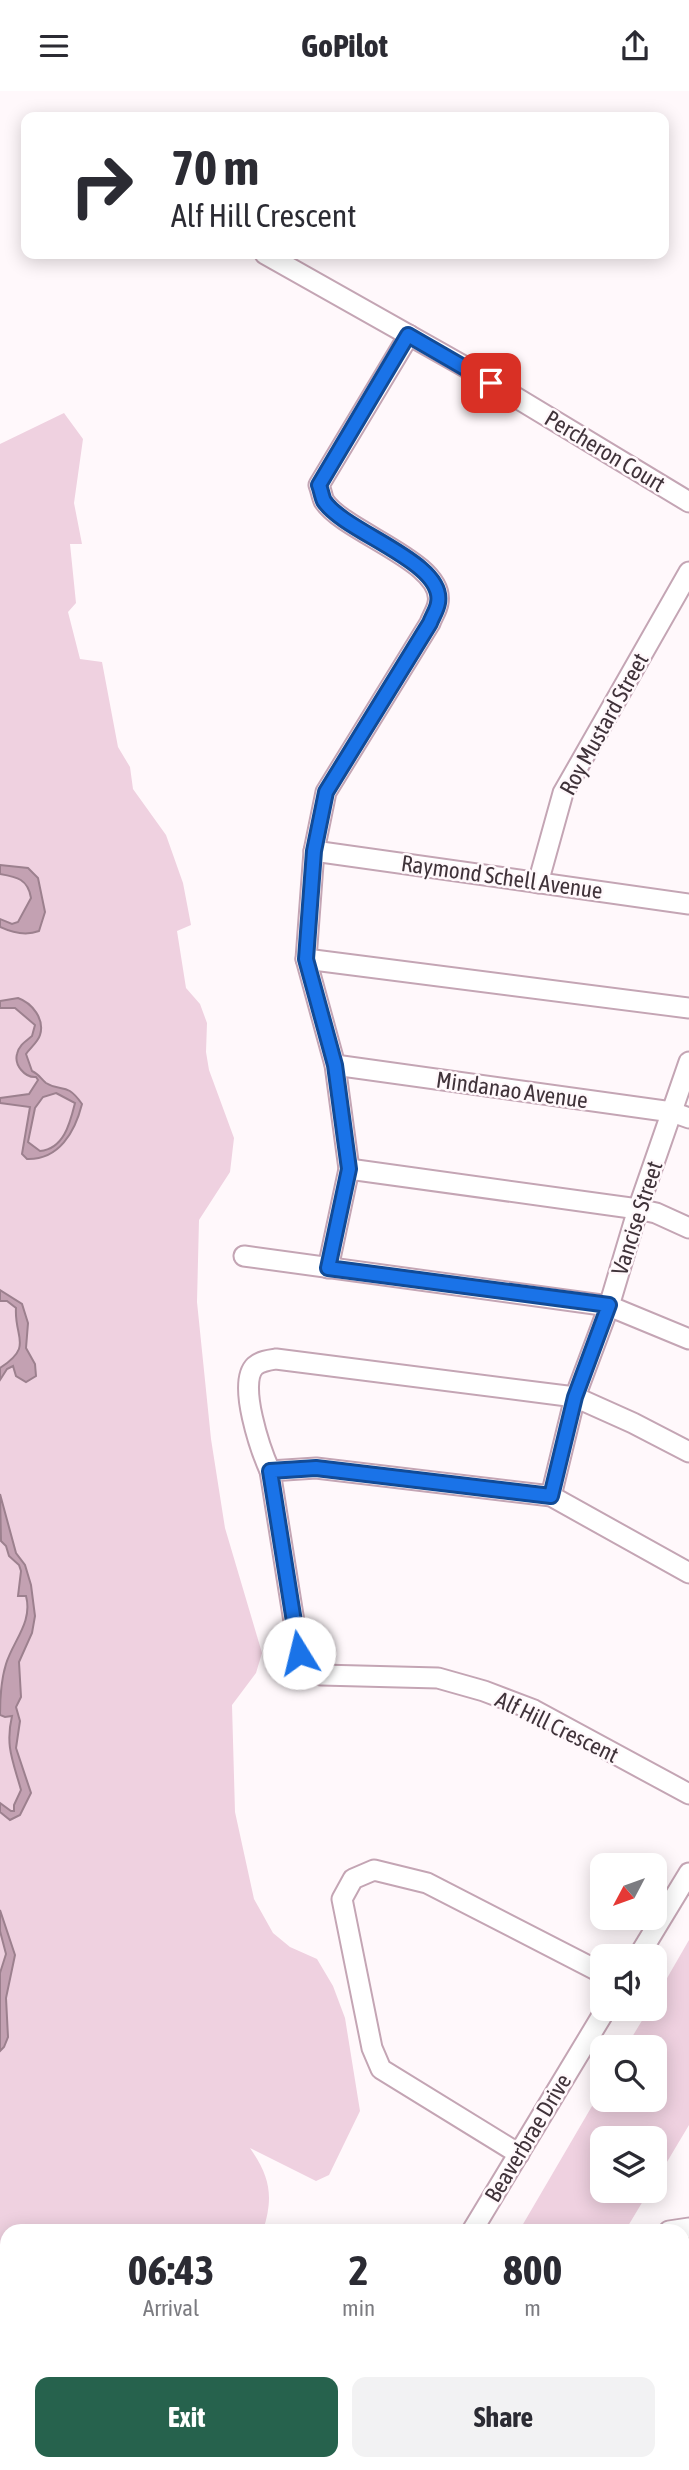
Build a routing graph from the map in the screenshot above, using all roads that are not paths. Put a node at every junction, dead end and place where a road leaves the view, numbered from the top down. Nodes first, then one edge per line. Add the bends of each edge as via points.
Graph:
1 (274, 259) edge
2 (408, 335) junction
3 (689, 502) edge
4 (689, 572) edge
5 (314, 851) junction
6 (538, 883) junction
7 (689, 904) edge
8 (306, 959) junction
9 (689, 1008) edge
10 (689, 1062) edge
11 (335, 1065) junction
12 (680, 1115) edge
13 (349, 1169) junction
14 (638, 1209) junction
15 (689, 1229) edge
16 (244, 1256) dead end
17 (328, 1268) junction
18 (609, 1305) junction
19 (689, 1339) edge
20 (575, 1397) junction
21 (689, 1452) edge
22 (270, 1471) junction
23 (551, 1496) junction
24 (689, 1573) edge
25 (689, 1794) edge
26 (689, 1873) edge
27 (646, 1944) edge
28 (590, 1967) edge
29 (600, 2021) edge
30 (519, 2154) junction
31 (476, 2224) edge

1 - 2 street, Percheron Court
2 - 3 street, Percheron Court
2 - 5 street via 319,485 323,500 341,518 424,570 436,586 439,602 326,792
4 - 6 street, Roy Mustard Street via 563,793
5 - 6 street, Raymond Schell Avenue
5 - 8 street
6 - 7 street, Raymond Schell Avenue
8 - 9 street
8 - 11 street
10 - 12 street, Vancise Street
11 - 12 street, Mindanao Avenue
11 - 13 street
12 - 14 street, Vancise Street
13 - 14 street
13 - 17 street
14 - 15 street
14 - 18 street, Vancise Street
16 - 17 street
17 - 18 street
18 - 19 street
18 - 20 street, Vancise Street
20 - 21 street
20 - 22 street via 264,1361 248,1378 252,1417
20 - 23 street, Vancise Street
22 - 23 street via 316,1468
22 - 25 street, Alf Hill Crescent via 299,1653 311,1671 338,1677 438,1678 484,1691 534,1710
23 - 24 street
26 - 27 street
28 - 30 street via 427,1883 374,1870 354,1879 342,1899 372,2048 381,2069
29 - 30 street, Beaverbrae Drive
30 - 31 street, Beaverbrae Drive

